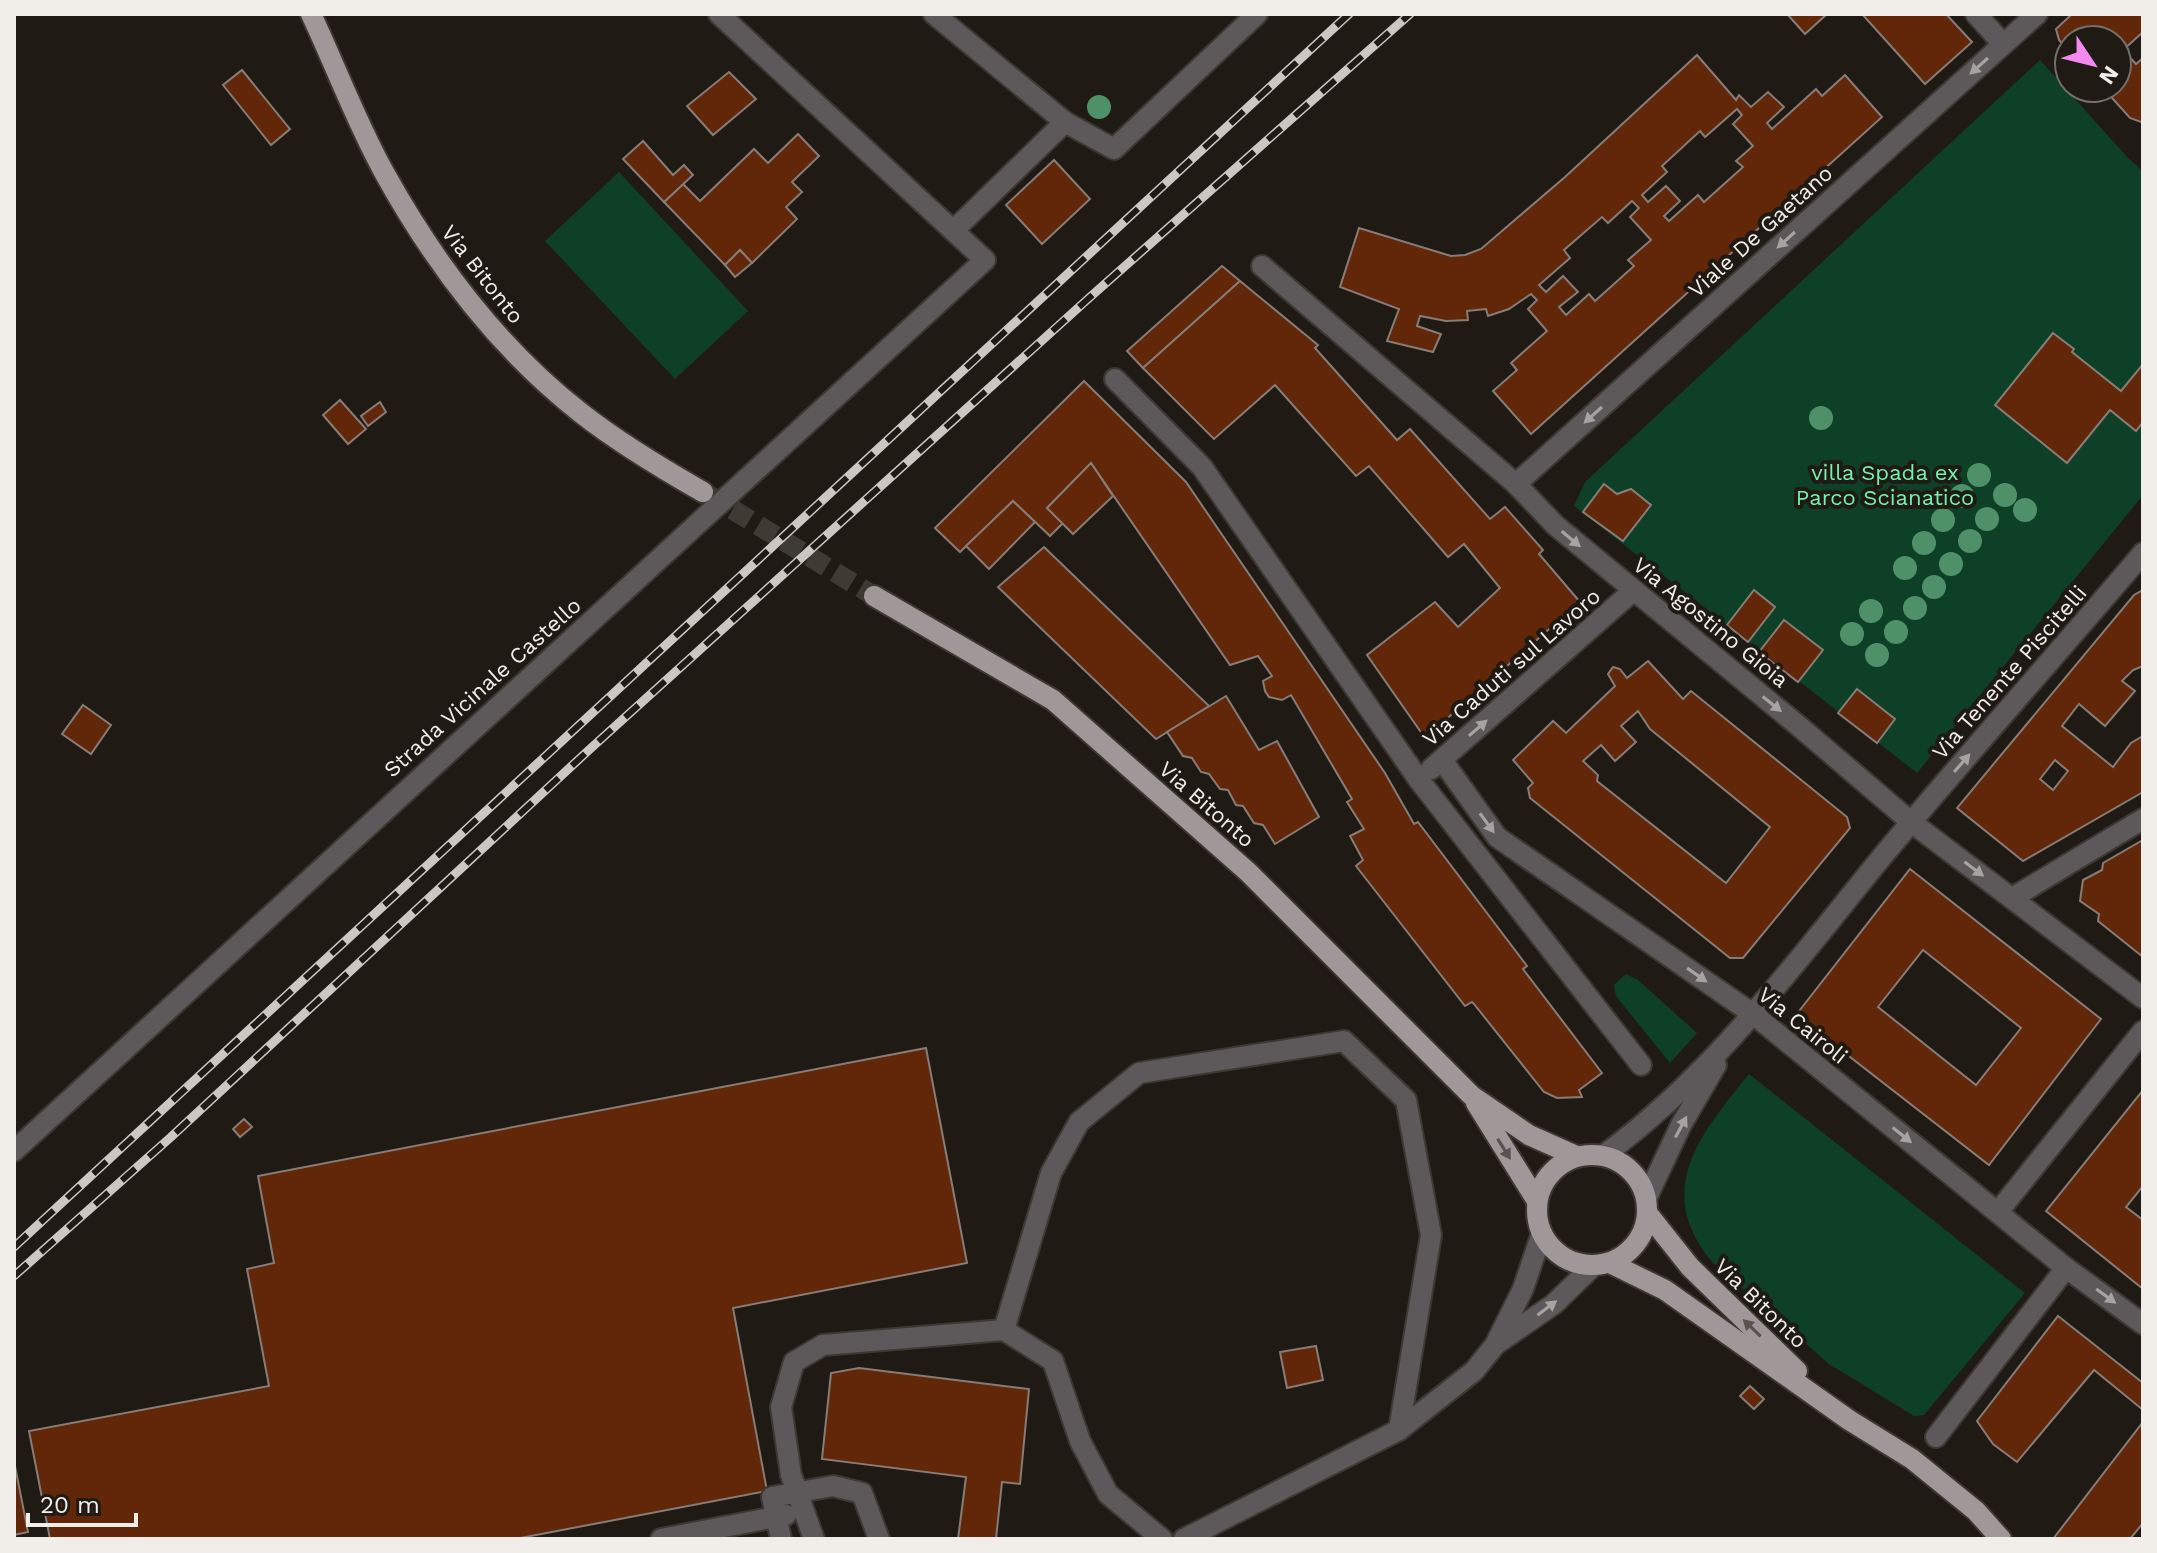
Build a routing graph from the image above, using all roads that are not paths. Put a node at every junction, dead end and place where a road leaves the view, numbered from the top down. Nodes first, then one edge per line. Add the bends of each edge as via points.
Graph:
1 (311, 14) edge
2 (719, 14) edge
3 (934, 14) edge
4 (1257, 14) edge
5 (1976, 14) edge
6 (2037, 14) edge
7 (2003, 44) junction
8 (1065, 122) junction
9 (954, 230) junction
10 (1262, 266) dead end
11 (1115, 379) dead end
12 (1516, 484) junction
13 (703, 492) tunnel mouth
14 (2143, 553) edge
15 (1634, 590) junction
16 (874, 596) tunnel mouth
17 (1442, 760) junction
18 (1419, 780) junction
19 (2143, 819) edge
20 (1911, 822) junction
21 (2012, 898) junction
22 (2143, 998) edge
23 (1753, 1014) junction
24 (2143, 1031) edge
25 (1728, 1044) junction
26 (1641, 1065) dead end
27 (1472, 1096) junction
28 (14, 1151) edge
29 (1604, 1155) junction
30 (1576, 1156) junction
31 (1537, 1201) junction
32 (1647, 1205) junction
33 (1998, 1212) junction
34 (1542, 1233) junction
35 (1602, 1264) junction
36 (2066, 1268) junction
37 (2143, 1324) edge
38 (1004, 1330) junction
39 (1495, 1345) junction
40 (1849, 1420) junction
41 (1399, 1430) junction
42 (1936, 1437) dead end
43 (799, 1502) junction
44 (776, 1517) junction
45 (661, 1539) edge
46 (781, 1539) edge
47 (814, 1539) edge
48 (879, 1539) edge
49 (1162, 1539) edge
50 (1184, 1539) edge
51 (2001, 1539) edge

1 - 13 main road, Via Bitonto via 384,172 434,255 477,311 580,412
2 - 9 street
3 - 8 street
4 - 8 street via 1114,149
5 - 7 street
6 - 7 street, Viale De Gaetano
7 -> 12 street, Viale De Gaetano
8 - 9 street
9 - 28 street, Strada Vicinale Castello via 985,260
10 - 12 street, Via Agostino Gioia
11 - 18 street via 1202,467
12 -> 15 street, Via Agostino Gioia via 1555,525
20 -> 14 street, Via Tenente Piscitelli
17 -> 15 street, Via Caduti sul Lavoro
15 -> 20 street, Via Agostino Gioia
16 - 27 main road, Via Bitonto via 1053,700 1248,872
17 - 18 street, Via Caduti sul Lavoro
17 -> 23 street, Via Cairoli via 1497,837
18 - 26 street
19 - 21 street
20 -> 21 street, Via Agostino Gioia
20 - 23 street, Via Tenente Piscitelli
21 - 22 street, Via Agostino Gioia
23 - 25 street, Via Tenente Piscitelli
23 -> 33 street, Via Cairoli
24 - 33 street
25 - 29 street via 1644,1125
32 -> 25 street via 1681,1125
27 - 30 main road via 1529,1135
27 -> 31 main road
29 - 30 main road
29 - 32 main road via 1632,1170
30 - 31 main road via 1550,1174
31 - 34 main road
32 - 35 main road via 1636,1244
40 -> 32 main road, Via Bitonto via 1700,1277
33 - 36 street, Via Cairoli
34 - 35 main road via 1563,1257 1578,1264
34 - 39 street via 1523,1289
39 -> 35 street
35 - 40 main road, Via Bitonto via 1665,1290
36 -> 37 street, Via Cairoli
36 - 42 street
38 - 41 street via 1051,1173 1079,1122 1139,1073 1344,1041 1406,1100 1431,1235
38 - 43 street via 823,1345 794,1362 781,1407
38 - 49 street via 1053,1361 1080,1441 1108,1494
39 - 41 street via 1474,1371
40 - 51 main road, Via Bitonto via 1912,1459 1976,1511
41 - 50 street
43 - 44 street
43 - 47 street
43 - 48 street via 833,1486 862,1493
44 - 45 street
44 - 46 street

